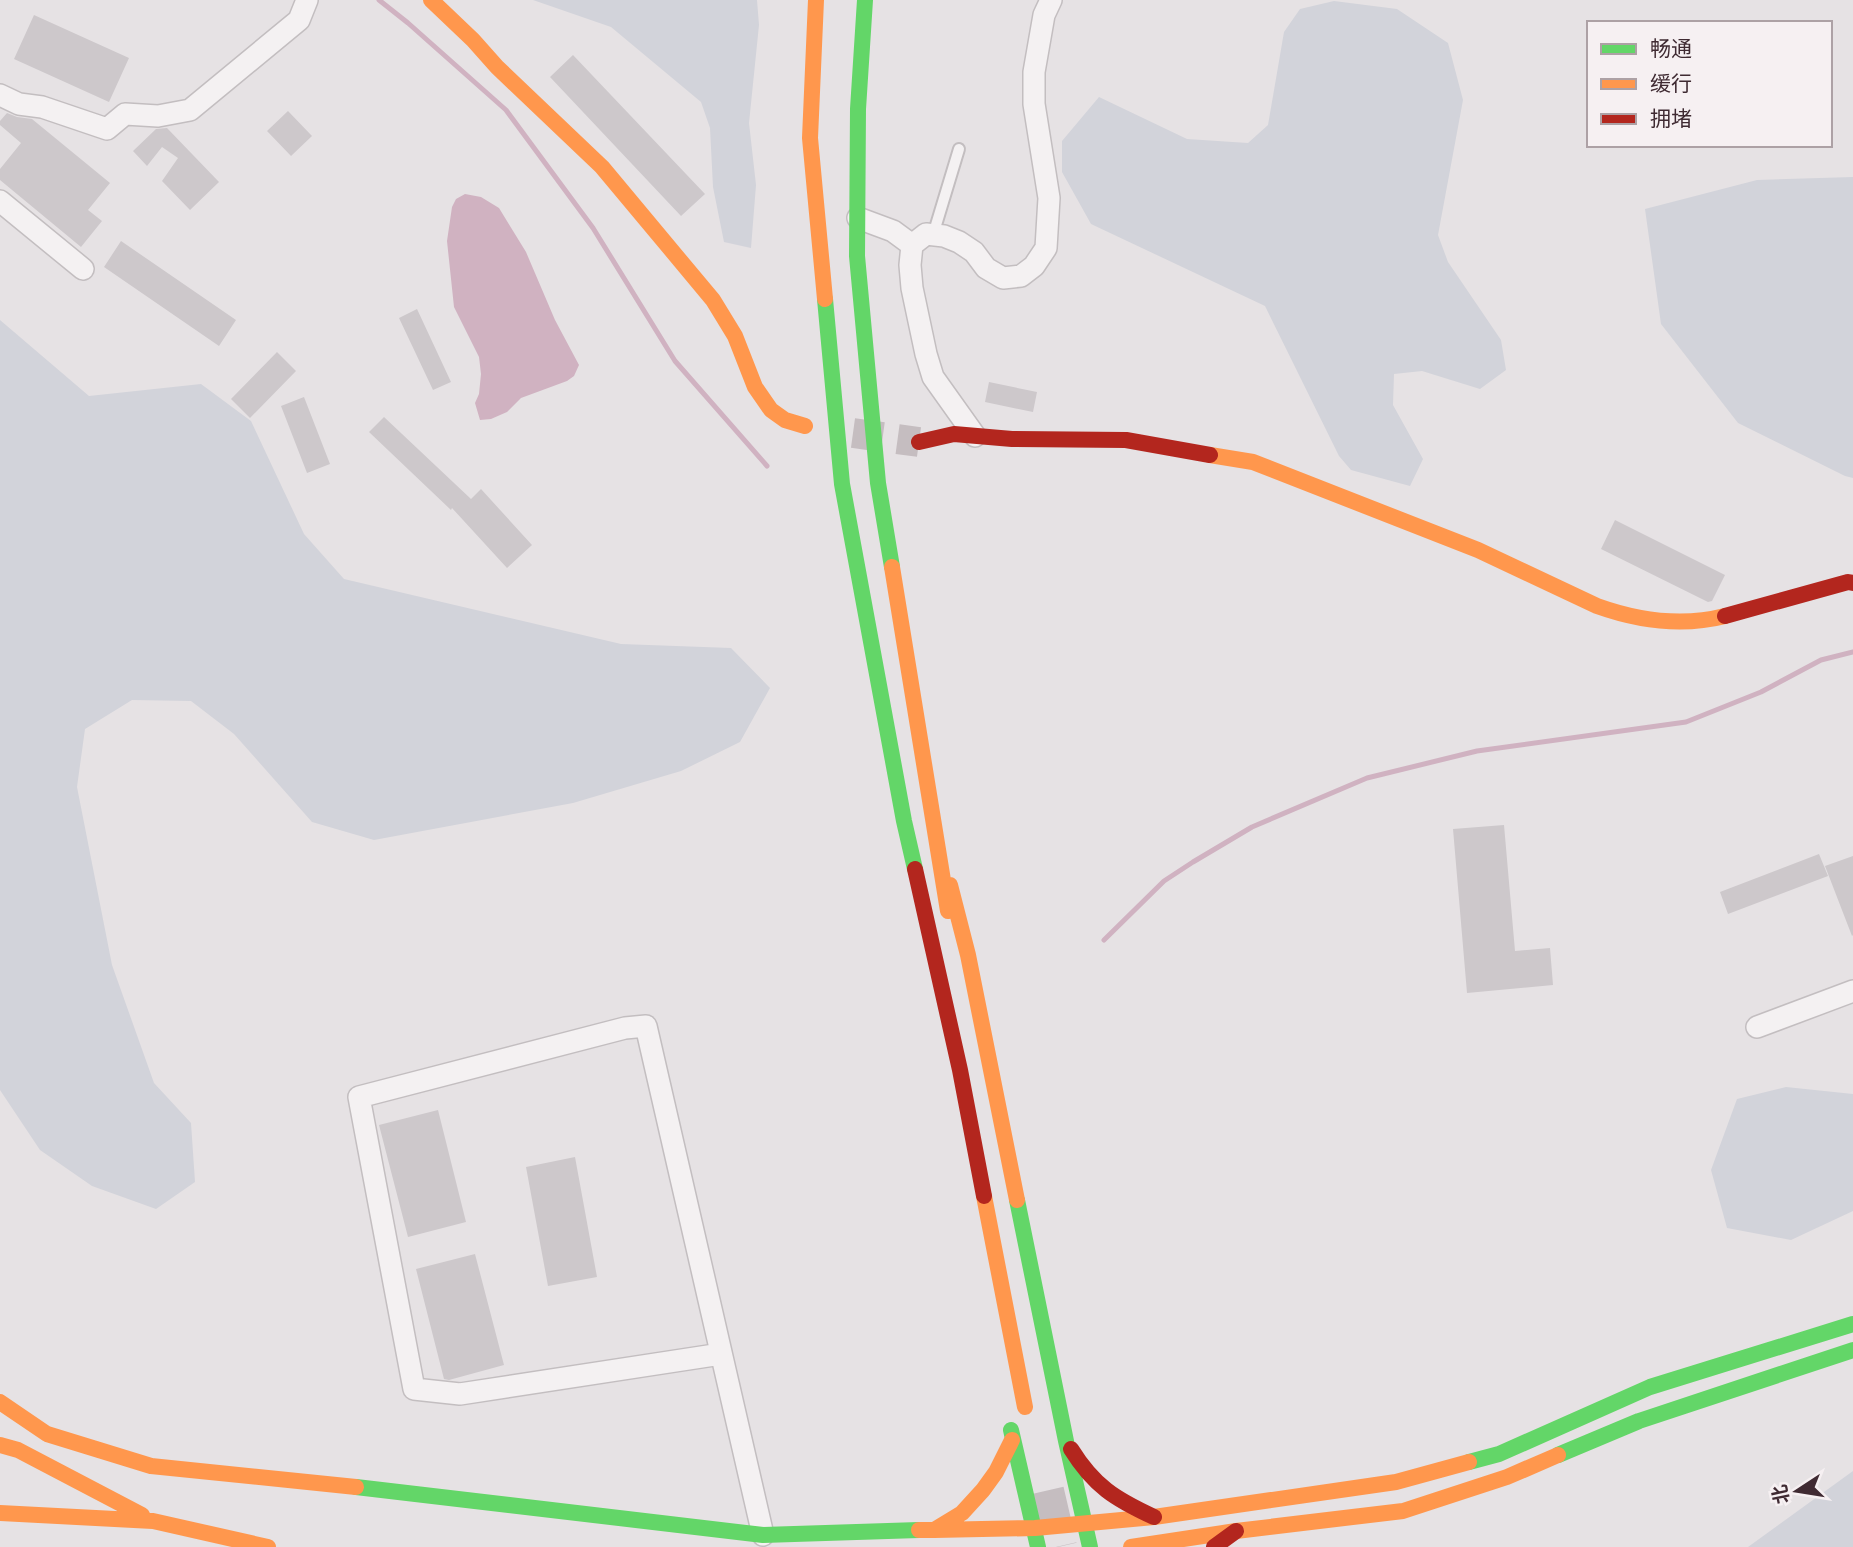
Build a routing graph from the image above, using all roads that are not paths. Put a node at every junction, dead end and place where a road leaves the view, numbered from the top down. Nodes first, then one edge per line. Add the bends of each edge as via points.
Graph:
1 (307, 0) edge
2 (432, 0) edge
3 (816, 0) edge
4 (865, 0) edge
5 (1051, 0) edge
6 (0, 95) edge
7 (959, 149) dead end
8 (0, 201) edge
9 (858, 218) junction
10 (933, 235) junction
11 (912, 245) junction
12 (83, 269) dead end
13 (805, 426) dead end
14 (975, 436) junction
15 (919, 442) tunnel mouth
16 (1853, 583) edge
17 (933, 818) junction
18 (904, 821) junction
19 (1853, 991) edge
20 (1757, 1027) dead end
21 (940, 1051) dead end
22 (958, 1144) dead end
23 (1013, 1261) dead end
24 (1853, 1324) edge
25 (995, 1332) dead end
26 (1853, 1350) edge
27 (721, 1354) junction
28 (0, 1402) edge
29 (1025, 1407) dead end
30 (1008, 1413) dead end
31 (0, 1422) edge
32 (47, 1434) junction
33 (1013, 1440) junction
34 (1066, 1441) junction
35 (0, 1445) edge
36 (0, 1513) edge
37 (1154, 1517) junction
38 (153, 1521) junction
39 (1086, 1524) junction
40 (1035, 1528) junction
41 (934, 1530) junction
42 (1236, 1531) junction
43 (763, 1535) junction
44 (268, 1547) edge
45 (1038, 1547) edge
46 (1090, 1547) edge
47 (1130, 1547) edge
48 (1214, 1547) edge

1 - 6 street via 299,20 190,110 158,116 125,114 107,129
2 - 13 main road via 602,167 713,300 771,410
3 - 18 main road via 810,138 842,484
4 - 9 main road
5 - 10 street via 1034,72 1034,104 1049,198 1046,248 1021,276 1003,278 960,242
7 - 10 lane
8 - 12 street
9 - 11 street via 892,231
9 - 17 main road via 857,256 878,483
10 - 11 street via 926,234
11 - 14 street via 912,288 933,377
14 - 15 main road via 954,434
14 - 16 main road via 1126,440 1253,462 1479,550 1597,606 1636,618 1706,621
17 - 23 main road via 976,1083
17 - 34 main road via 968,955
18 - 21 main road via 913,918
18 - 29 main road via 960,1070
19 - 20 street
22 - 25 main road
24 - 37 main road via 1650,1387 1499,1454 1396,1482
26 - 42 main road via 1639,1421 1507,1477 1402,1511
27 - 27 street via 646,1026 359,1097 414,1389 460,1394
27 - 43 street
28 - 32 main road
30 - 33 main road
31 - 32 main road
32 - 43 main road via 150,1466
33 - 40 main road
33 - 41 main road via 996,1472 962,1513
34 - 37 main road via 1087,1474 1110,1494
34 - 39 main road
35 - 38 main road via 18,1450
36 - 38 main road
37 - 39 main road
38 - 44 main road
39 - 40 main road
39 - 46 main road
40 - 41 main road
40 - 45 main road
41 - 43 main road
42 - 47 main road
42 - 48 main road

